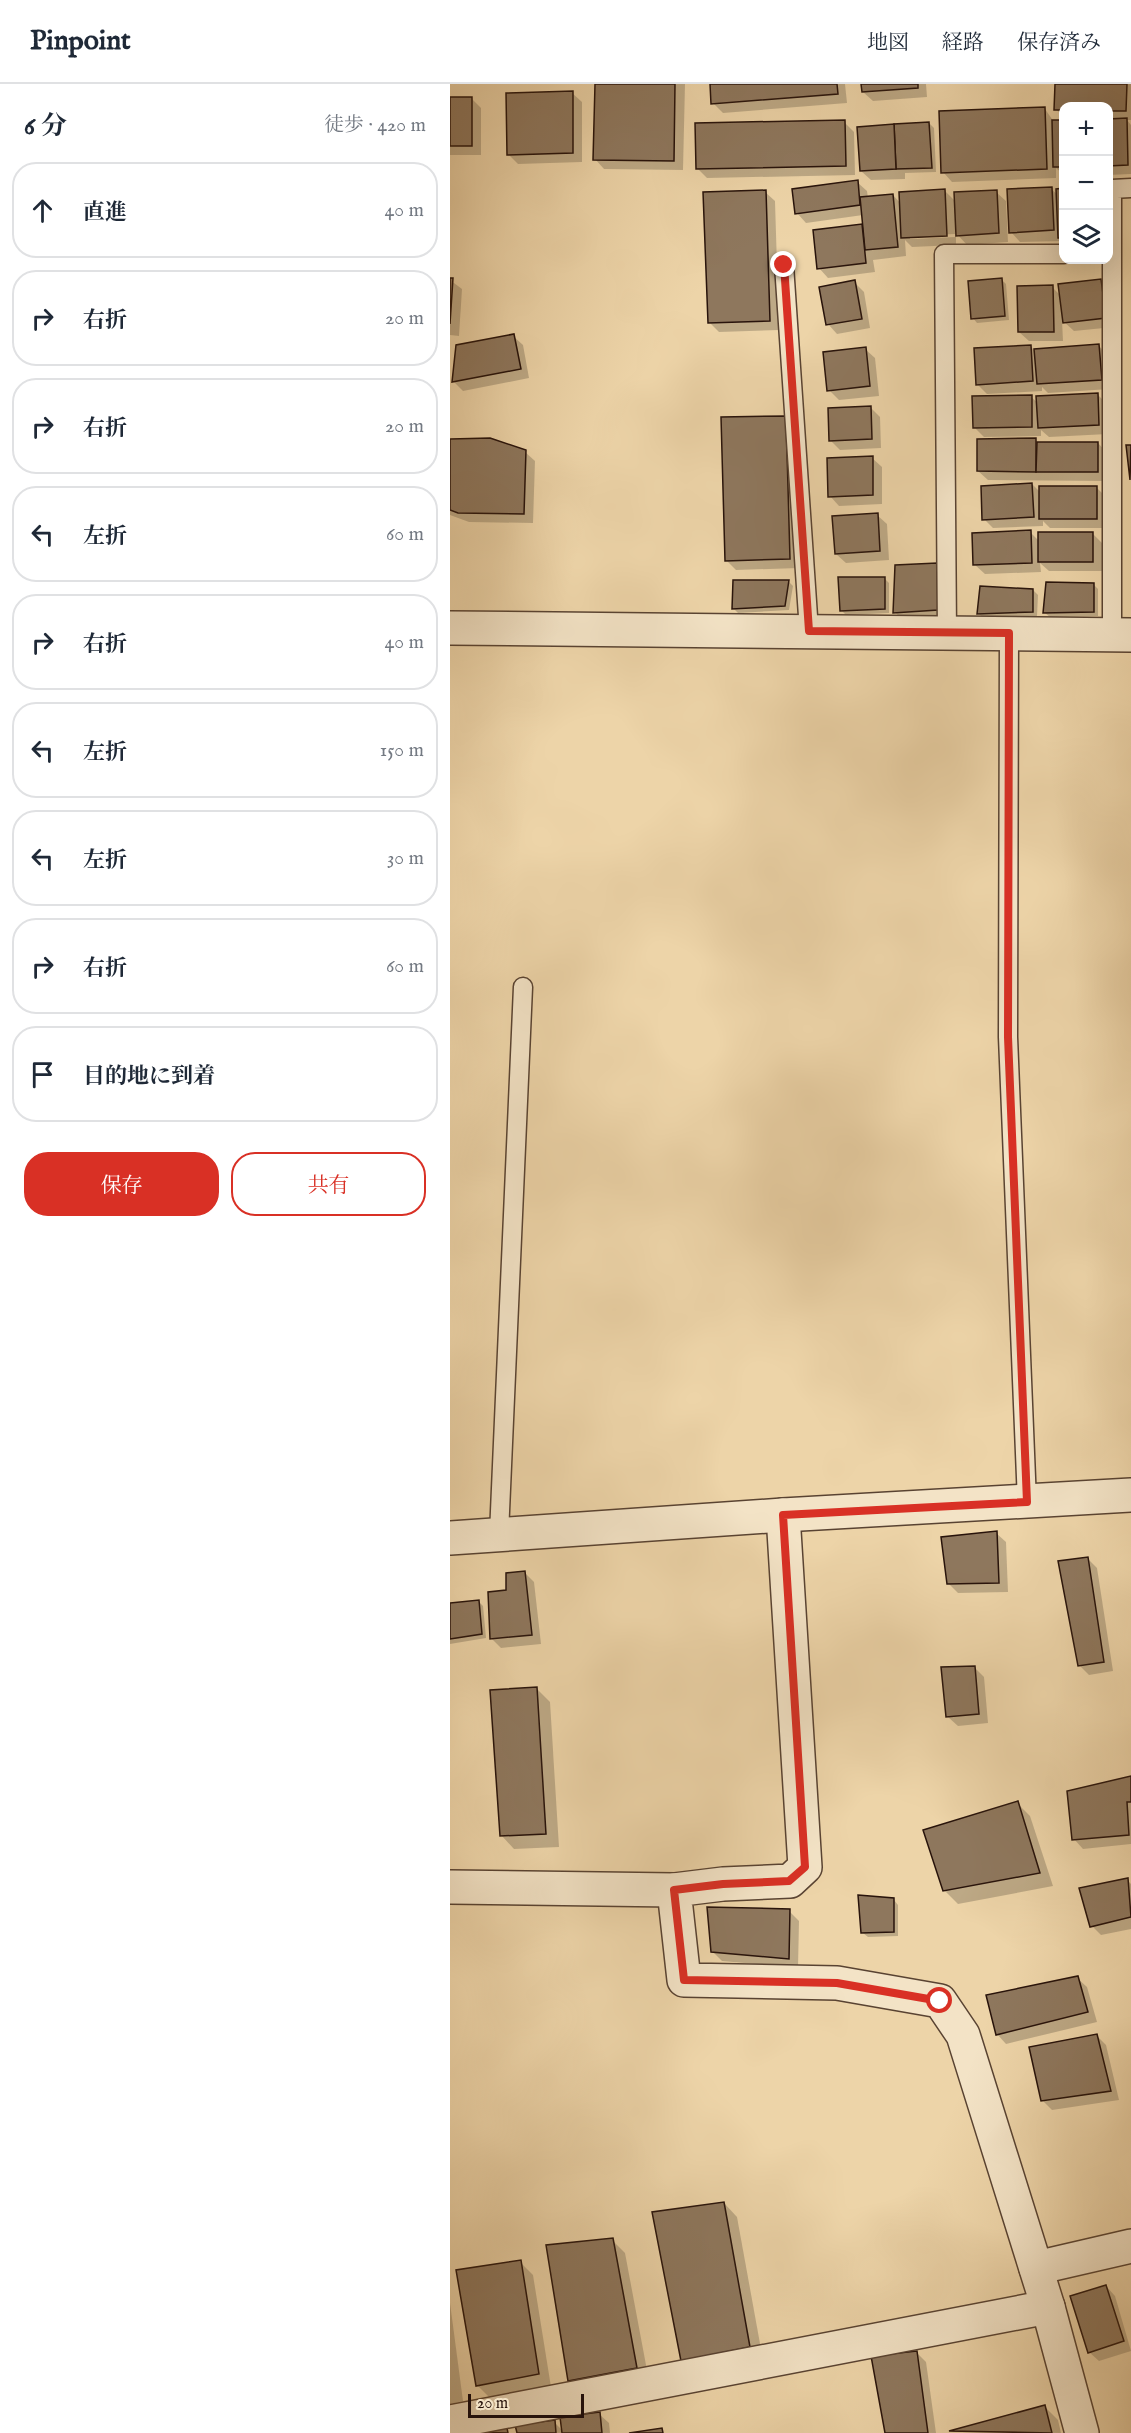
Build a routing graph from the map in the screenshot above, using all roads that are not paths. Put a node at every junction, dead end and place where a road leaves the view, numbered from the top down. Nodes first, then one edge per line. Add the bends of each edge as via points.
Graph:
1 (1131, 188) edge
2 (1111, 210) edge
3 (1059, 254) edge
4 (1110, 264) edge
5 (784, 265) dead end
6 (450, 628) edge
7 (809, 631) junction
8 (947, 633) junction
9 (1009, 633) junction
10 (1122, 634) edge
11 (523, 987) dead end
12 (1131, 1495) edge
13 (1027, 1502) junction
14 (783, 1515) junction
15 (499, 1534) junction
16 (450, 1538) edge
17 (450, 1887) edge
18 (674, 1890) junction
19 (1131, 2247) edge
20 (1036, 2268) junction
21 (1048, 2307) junction
22 (450, 2422) edge
23 (1082, 2433) edge

1 - 2 lane via 1112,189
3 - 8 lane via 944,254
4 - 10 lane
5 - 7 lane
6 - 7 street
7 - 8 street
8 - 9 street
9 - 10 street
9 - 13 lane via 1008,1037
11 - 15 lane
12 - 13 street
13 - 14 street
14 - 15 street
14 - 18 street via 805,1867 789,1881
15 - 16 street
17 - 18 street
18 - 20 street via 684,1980 837,1983 940,2001 963,2035
19 - 20 street
20 - 21 street
21 - 22 street
21 - 23 street

